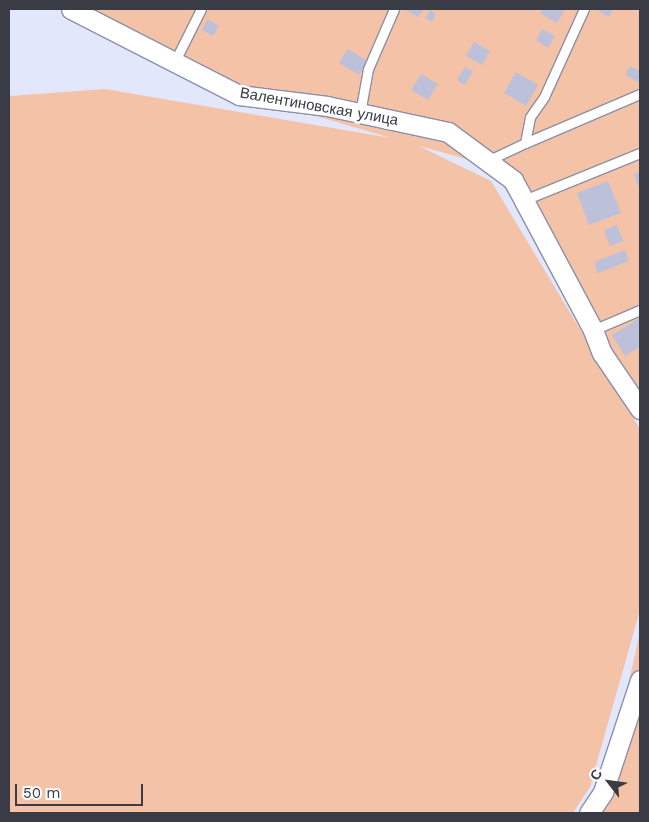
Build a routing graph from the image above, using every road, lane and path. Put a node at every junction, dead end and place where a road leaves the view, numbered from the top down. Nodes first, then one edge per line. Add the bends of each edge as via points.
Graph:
1 (71, 9) edge
2 (201, 9) edge
3 (394, 9) edge
4 (584, 9) edge
5 (174, 64) junction
6 (640, 94) edge
7 (360, 113) junction
8 (524, 143) junction
9 (640, 153) edge
10 (486, 161) junction
11 (524, 200) junction
12 (640, 310) edge
13 (593, 330) junction
14 (640, 409) edge
15 (640, 680) edge
16 (589, 813) edge

1 - 5 street, Валентиновская улица
2 - 5 lane
3 - 7 lane via 368,69
4 - 8 lane via 544,97 530,117
5 - 7 street, Валентиновская улица via 239,95
6 - 8 lane
7 - 10 street, Валентиновская улица via 448,132
8 - 10 lane
9 - 11 lane
10 - 11 street, Валентиновская улица via 513,180
11 - 13 street, Валентиновская улица
12 - 13 lane
13 - 14 street, Валентиновская улица via 602,353
15 - 16 street via 603,792

